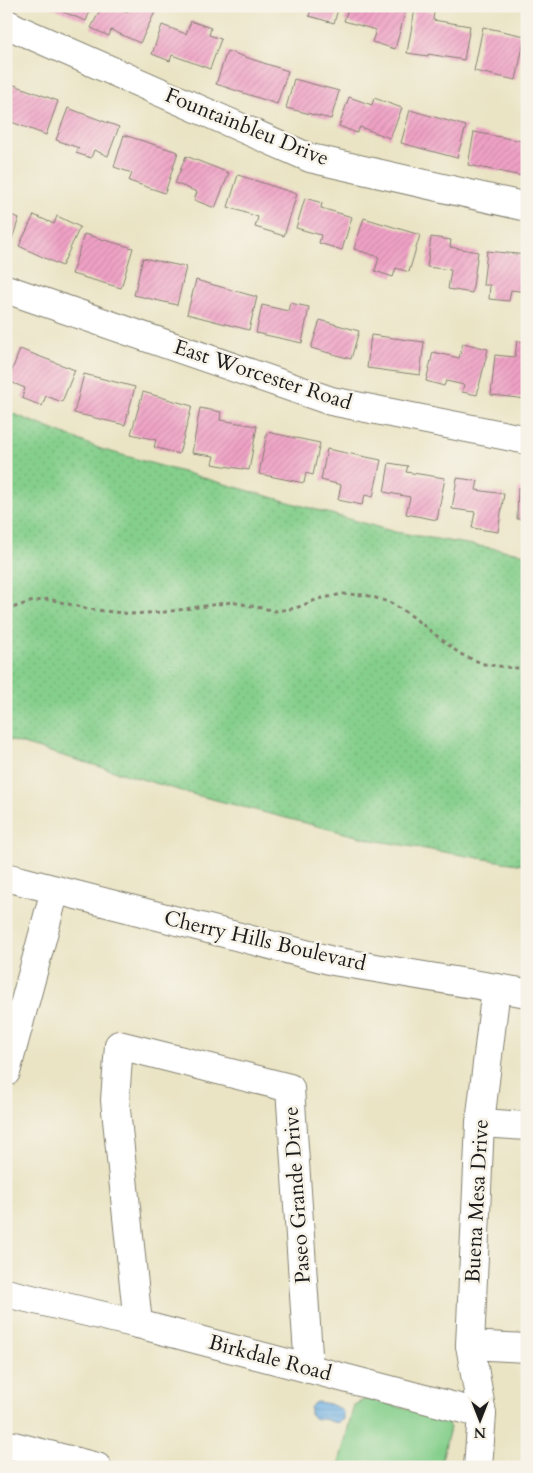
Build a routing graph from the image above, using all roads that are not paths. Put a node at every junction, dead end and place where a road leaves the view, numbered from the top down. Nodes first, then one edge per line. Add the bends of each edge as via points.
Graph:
1 (6, 23) edge
2 (527, 208) edge
3 (6, 289) edge
4 (527, 440) edge
5 (6, 877) edge
6 (55, 890) junction
7 (496, 988) junction
8 (527, 993) edge
9 (6, 1072) edge
10 (480, 1123) junction
11 (527, 1126) edge
12 (6, 1293) edge
13 (138, 1324) junction
14 (470, 1346) junction
15 (527, 1348) edge
16 (309, 1368) junction
17 (482, 1414) junction
18 (6, 1444) edge
19 (97, 1467) edge
20 (478, 1467) edge

1 - 2 street, Fountainbleu Drive via 310,158
3 - 4 street, East Worcester Road via 332,401
5 - 6 street, Cherry Hills Boulevard
6 - 7 street, Cherry Hills Boulevard via 332,961
6 - 9 street
7 - 8 street, Cherry Hills Boulevard
7 - 10 street, Buena Mesa Drive
10 - 11 street
10 - 14 street, Buena Mesa Drive
12 - 13 street, Birkdale Road
13 - 16 street, Birkdale Road
13 - 16 street, Paseo Grande Drive via 114,1100 120,1045 290,1088
14 - 15 street
14 - 17 street, Buena Mesa Drive
16 - 17 street, Birkdale Road
17 - 20 street
18 - 19 street

